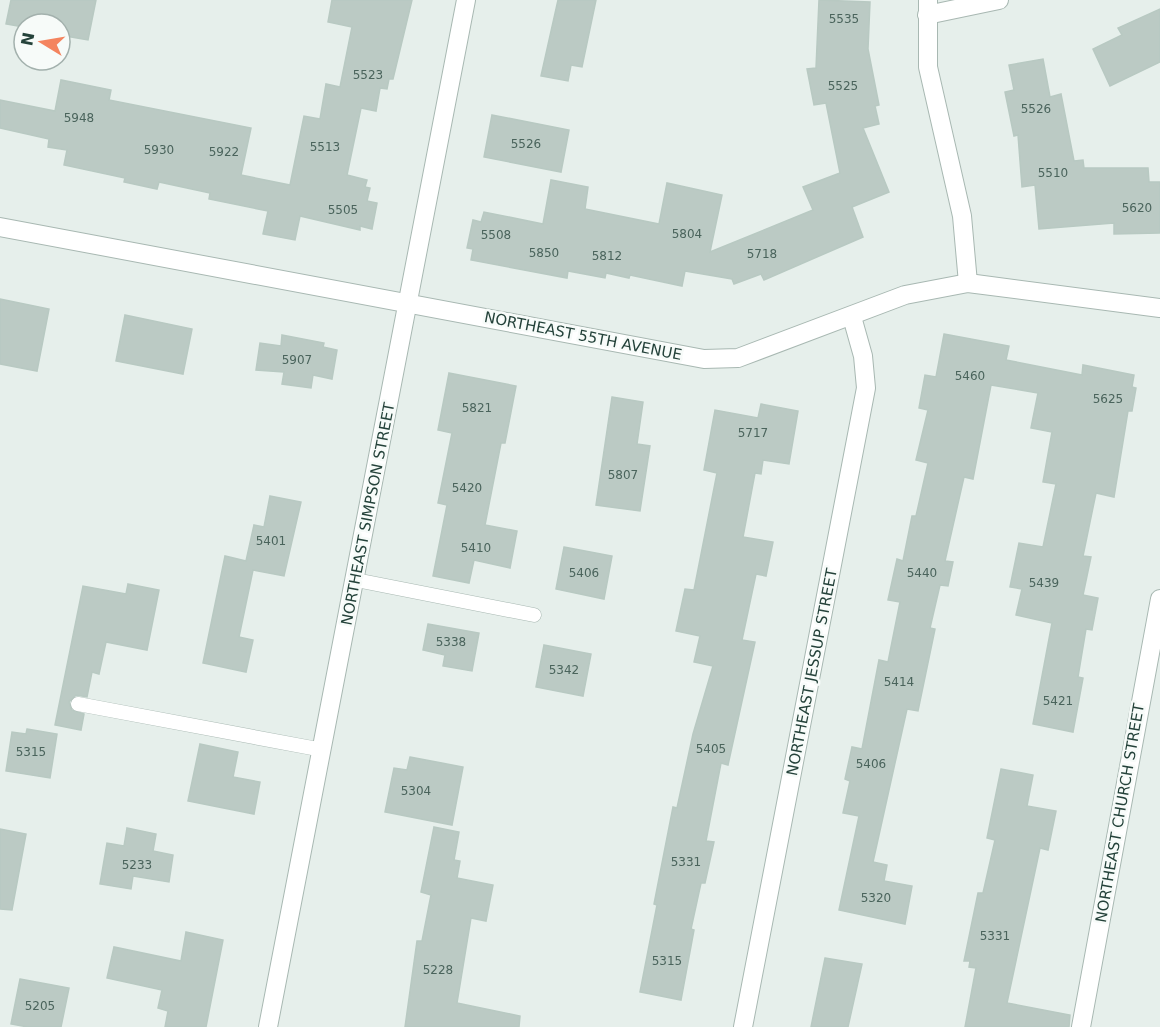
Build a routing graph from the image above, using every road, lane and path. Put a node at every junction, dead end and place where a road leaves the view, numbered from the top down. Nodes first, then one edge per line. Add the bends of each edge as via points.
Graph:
1 (466, 0) edge
2 (999, 0) edge
3 (928, 7) edge
4 (0, 227) edge
5 (968, 283) junction
6 (408, 305) junction
7 (1160, 308) edge
8 (852, 317) junction
9 (356, 580) junction
10 (1160, 599) edge
11 (534, 615) dead end
12 (78, 704) dead end
13 (323, 750) junction
14 (268, 1027) edge
15 (743, 1027) edge
16 (1081, 1027) edge

1 - 6 street, NORTHEAST SIMPSON STREET
2 - 3 street
3 - 5 street via 928,68 963,216
4 - 6 street, NORTHEAST 55TH AVENUE
5 - 7 street, NORTHEAST 55TH AVENUE
5 - 8 street, NORTHEAST 55TH AVENUE via 906,295
6 - 8 street, NORTHEAST 55TH AVENUE via 454,310 704,359 738,358
6 - 9 street, NORTHEAST SIMPSON STREET
8 - 15 street, NORTHEAST JESSUP STREET via 863,356 866,388
9 - 11 lane
9 - 13 street, NORTHEAST SIMPSON STREET
10 - 16 street, NORTHEAST CHURCH STREET
12 - 13 lane
13 - 14 street, NORTHEAST SIMPSON STREET

